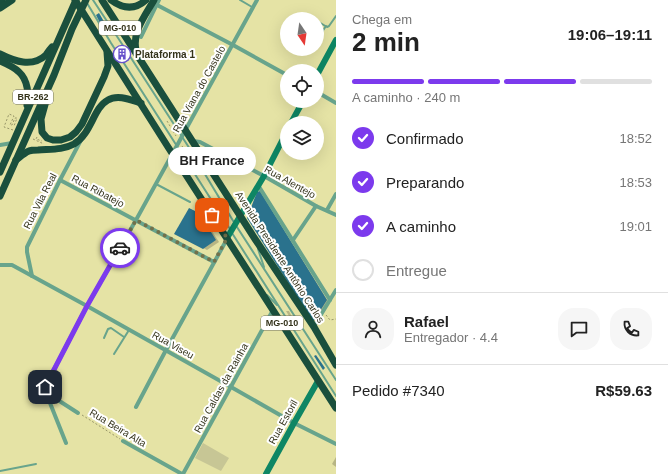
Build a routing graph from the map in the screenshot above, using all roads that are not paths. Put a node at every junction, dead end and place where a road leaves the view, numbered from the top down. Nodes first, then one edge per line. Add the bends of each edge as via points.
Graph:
1 (12, 0) edge
2 (76, 0) edge
3 (86, 0) edge
4 (93, 0) edge
5 (102, 0) edge
6 (111, 0) edge
7 (146, 0) edge
8 (159, 0) edge
9 (240, 0) edge
10 (257, 0) edge
11 (155, 3) edge
12 (253, 7) junction
13 (0, 8) edge
14 (336, 16) edge
15 (326, 26) joint
16 (324, 29) edge
17 (60, 35) junction
18 (142, 37) dead end
19 (336, 40) edge
20 (233, 45) junction
21 (106, 49) junction
22 (0, 54) edge
23 (138, 56) junction
24 (0, 61) edge
25 (323, 64) edge
26 (280, 71) edge
27 (54, 75) junction
28 (324, 96) edge
29 (336, 102) edge
30 (141, 103) junction
31 (24, 119) junction
32 (182, 135) junction
33 (83, 137) junction
34 (193, 141) junction
35 (13, 143) junction
36 (0, 145) edge
37 (280, 145) edge
38 (176, 146) junction
39 (172, 153) junction
40 (15, 162) junction
41 (0, 172) edge
42 (264, 176) junction
43 (60, 180) junction
44 (156, 184) junction
45 (258, 185) junction
46 (336, 194) edge
47 (0, 196) edge
48 (190, 202) dead end
49 (316, 206) junction
50 (327, 210) junction
51 (336, 215) edge
52 (240, 216) junction
53 (136, 220) junction
54 (235, 224) junction
55 (231, 231) junction
56 (227, 238) junction
57 (255, 239) junction
58 (293, 240) junction
59 (214, 262) junction
60 (0, 265) edge
61 (266, 270) junction
62 (32, 276) junction
63 (336, 290) edge
64 (291, 293) junction
65 (283, 298) junction
66 (330, 300) junction
67 (87, 306) junction
68 (276, 309) junction
69 (314, 327) junction
70 (129, 330) junction
71 (124, 337) junction
72 (104, 338) dead end
73 (166, 350) junction
74 (114, 354) dead end
75 (336, 365) edge
76 (317, 367) junction
77 (336, 380) edge
78 (318, 381) junction
79 (232, 386) junction
80 (46, 393) junction
81 (336, 396) edge
82 (136, 407) dead end
83 (336, 408) edge
84 (78, 413) road end
85 (294, 423) junction
86 (123, 441) road end
87 (66, 442) dead end
88 (336, 444) edge
89 (36, 464) dead end
90 (0, 471) edge
91 (183, 474) edge
92 (266, 474) edge

1 - 13 highway
2 - 17 highway, BR-262
2 - 21 highway, MG-010
3 - 27 highway, BR-262
3 - 38 lane
4 - 32 lane
5 - 23 highway, Avenida Presidente Antônio Carlos / MG-010
6 - 7 highway via 131,8
8 - 11 street
9 - 12 lane
10 - 12 street, Rua Viana do Castelo
11 - 18 street
11 - 20 street
11 - 23 highway via 136,35
12 - 20 street, Rua Viana do Castelo
14 - 15 lane via 331,25
15 - 16 lane
17 - 22 highway via 46,55 38,60 16,62
17 - 31 highway, BR-262
19 - 25 street
20 - 26 street
20 - 32 street, Rua Viana do Castelo
21 - 27 highway via 108,66 82,124 70,137 61,140 47,138 41,127
21 - 30 highway, MG-010
23 - 32 highway, Avenida Presidente Antônio Carlos / MG-010
24 - 31 highway via 21,73 26,85 28,95
27 - 40 highway, BR-262
28 - 29 street
30 - 33 highway via 116,97 108,100 101,106
30 - 39 highway, MG-010
31 - 35 highway, BR-262
32 - 34 highway, Avenida Presidente Antônio Carlos / MG-010
32 - 38 street, Rua Viana do Castelo
32 - 54 lane
33 - 40 highway via 62,149 29,150
33 - 43 street, Rua Vila Real
34 - 42 street, Rua Alentejo via 200,142
34 - 52 highway, Avenida Presidente Antônio Carlos / MG-010
35 - 36 street
35 - 41 highway, BR-262
37 - 42 street
38 - 39 street, Rua Viana do Castelo
38 - 55 lane
39 - 44 street, Rua Viana do Castelo
39 - 56 highway, MG-010
40 - 47 highway, BR-262
42 - 45 street
42 - 49 street, Rua Alentejo
43 - 53 street, Rua Ribatejo
43 - 62 street, Rua Vila Real via 27,247
44 - 48 lane
44 - 53 street, Rua Viana do Castelo
45 - 52 street
45 - 58 street
46 - 50 street
49 - 50 street, Rua Alentejo
49 - 58 street
50 - 51 street, Rua Alentejo
52 - 54 street
52 - 57 highway, Avenida Presidente Antônio Carlos / MG-010
53 - 59 street, Rua Ribatejo
53 - 67 street, Rua Viana do Castelo
54 - 55 street
54 - 61 lane
55 - 56 street
55 - 68 lane
56 - 59 street
56 - 68 highway, MG-010
57 - 61 lane
57 - 64 highway, Avenida Presidente Antônio Carlos / MG-010
58 - 66 street
59 - 73 street
60 - 62 street, Rua Viseu via 12,265
61 - 65 lane
62 - 67 street, Rua Viseu
63 - 66 street
64 - 65 lane
64 - 69 highway, Avenida Presidente Antônio Carlos / MG-010
65 - 77 lane
66 - 69 street
67 - 70 street, Rua Viseu
67 - 80 street, Rua Viana do Castelo via 45,387
68 - 76 lane
68 - 78 highway, MG-010
68 - 79 street, Rua Caldas da Rainha
69 - 75 highway, Avenida Presidente Antônio Carlos / MG-010
70 - 71 lane
70 - 73 street, Rua Viseu
71 - 72 lane via 111,328
71 - 74 lane
73 - 79 street, Rua Viseu
73 - 82 street
76 - 78 lane
76 - 81 lane
78 - 83 highway, MG-010
78 - 85 street, Rua Estoril
79 - 85 street, Rua Viseu
79 - 91 street, Rua Caldas da Rainha
80 - 84 street, Rua Beira Alta
80 - 87 street
85 - 88 street, Rua Viseu
85 - 92 street, Rua Estoril
86 - 91 street, Rua Beira Alta
89 - 90 lane

